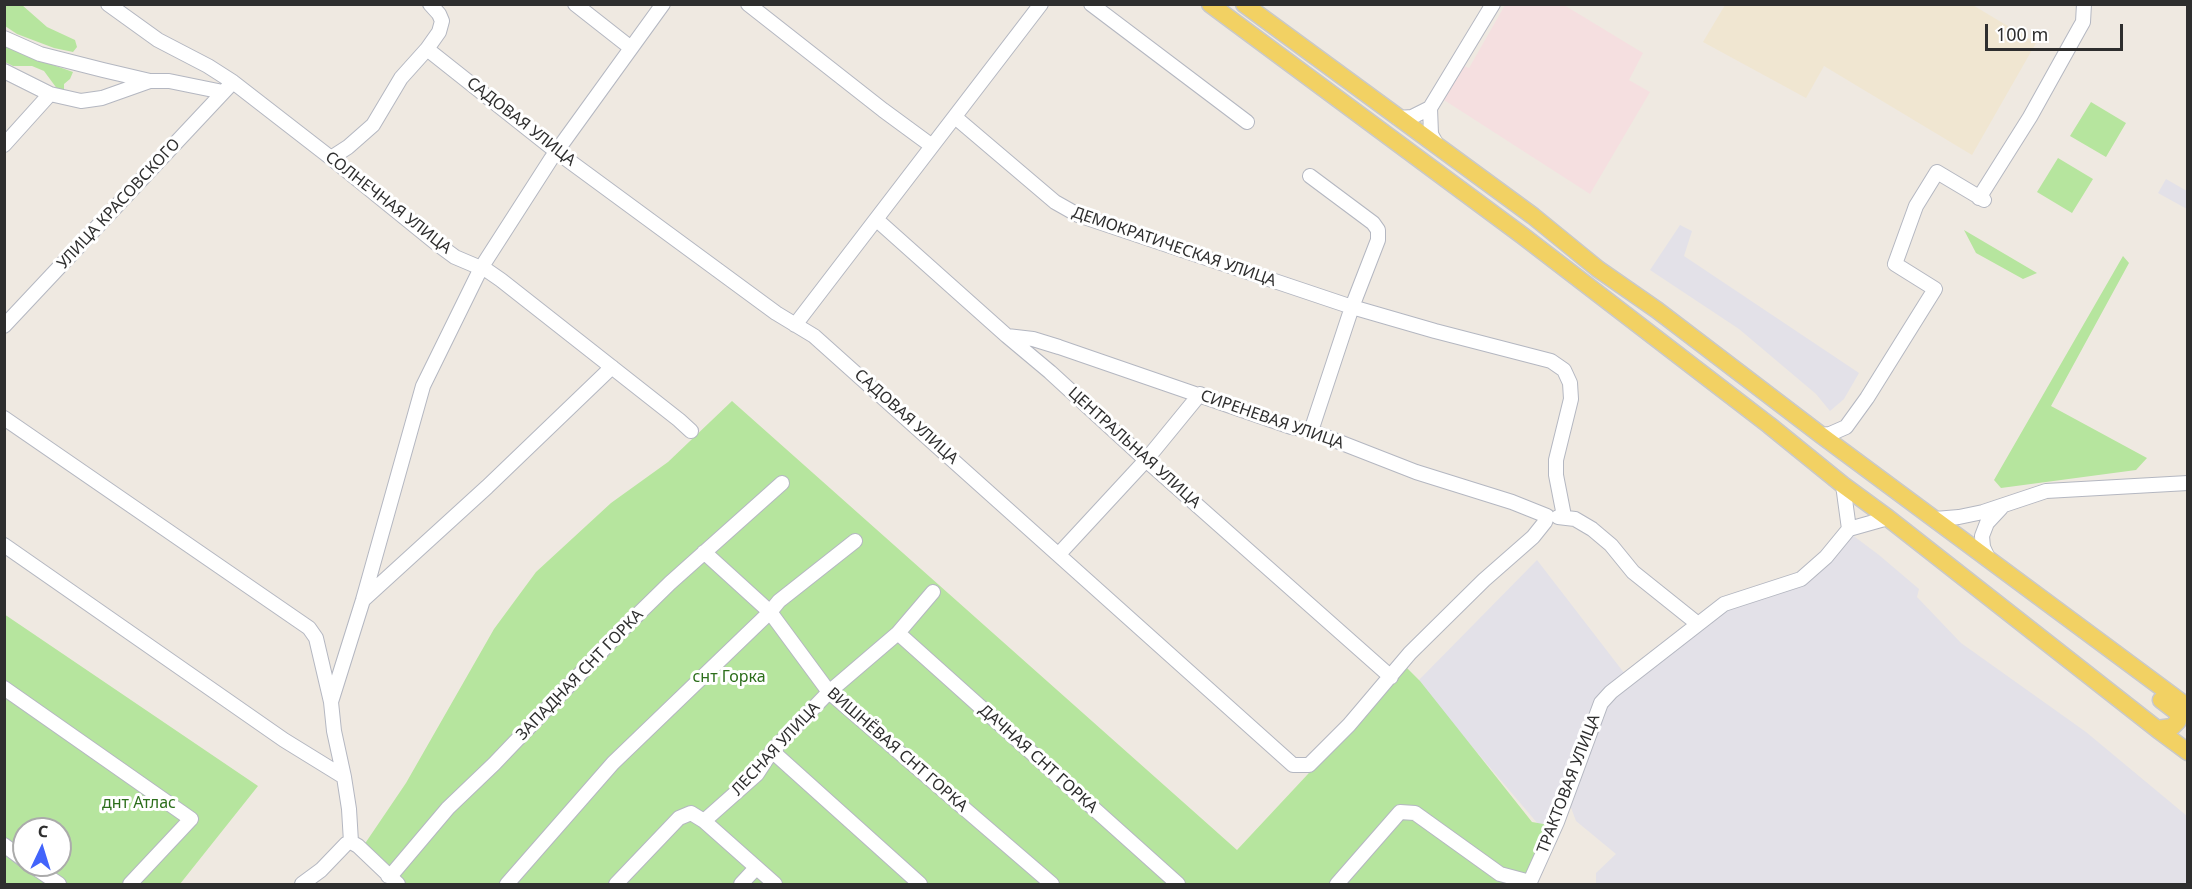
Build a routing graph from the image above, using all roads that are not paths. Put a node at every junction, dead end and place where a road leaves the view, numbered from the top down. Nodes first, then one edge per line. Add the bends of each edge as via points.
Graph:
1 (108, 4) edge
2 (430, 4) edge
3 (574, 4) edge
4 (663, 4) edge
5 (748, 4) edge
6 (1041, 4) edge
7 (1091, 4) edge
8 (1210, 4) edge
9 (1244, 4) edge
10 (1493, 4) edge
11 (2084, 4) edge
12 (4, 38) edge
13 (631, 48) junction
14 (428, 49) junction
15 (4, 70) edge
16 (150, 81) junction
17 (228, 87) junction
18 (50, 94) junction
19 (1430, 108) junction
20 (955, 117) junction
21 (1398, 118) junction
22 (1247, 122) dead end
23 (4, 145) edge
24 (1437, 145) junction
25 (932, 146) junction
26 (557, 152) junction
27 (331, 158) junction
28 (1310, 176) dead end
29 (877, 220) junction
30 (481, 268) junction
31 (1352, 307) junction
32 (795, 325) junction
33 (4, 326) edge
34 (1007, 336) junction
35 (612, 367) junction
36 (1200, 394) junction
37 (4, 418) edge
38 (1846, 427) junction
39 (691, 431) dead end
40 (1311, 431) junction
41 (1821, 435) junction
42 (1852, 457) junction
43 (1146, 460) junction
44 (782, 483) dead end
45 (2187, 483) edge
46 (1843, 485) junction
47 (2002, 506) junction
48 (1540, 514) junction
49 (1564, 516) junction
50 (1888, 518) junction
51 (1935, 519) junction
52 (1849, 529) junction
53 (855, 541) dead end
54 (4, 544) edge
55 (704, 552) junction
56 (1059, 554) junction
57 (1989, 560) junction
58 (933, 592) dead end
59 (363, 600) junction
60 (770, 612) junction
61 (1698, 624) junction
62 (898, 633) junction
63 (2116, 654) junction
64 (1391, 677) junction
65 (5, 690) edge
66 (829, 692) junction
67 (331, 702) junction
68 (2187, 707) edge
69 (2157, 729) junction
70 (772, 752) junction
71 (2187, 752) edge
72 (344, 777) junction
73 (704, 822) junction
74 (351, 842) junction
75 (755, 868) junction
76 (1500, 874) junction
77 (393, 880) edge
78 (1530, 884) edge
79 (130, 885) edge
80 (302, 885) edge
81 (507, 885) edge
82 (616, 885) edge
83 (741, 885) edge
84 (775, 885) edge
85 (920, 885) edge
86 (1052, 885) edge
87 (1178, 885) edge
88 (1337, 885) edge
89 (1491, 885) edge

1 - 17 street, СОЛНЕЧНАЯ УЛИЦА via 158,40 208,66
2 - 14 street via 442,21
3 - 13 street
4 - 13 street
5 - 25 street
6 - 20 street
7 - 22 street
8 - 46 main road via 1523,236
9 - 21 main road
10 - 19 street
11 - 38 street via 2079,29 1982,199 1937,172 1916,206 1895,264 1935,289
12 - 16 street via 40,54
13 - 26 street
14 - 26 street, САДОВАЯ УЛИЦА
14 - 27 street via 393,90 373,125
15 - 18 street
16 - 17 street
16 - 18 street via 90,101
17 - 27 street, СОЛНЕЧНАЯ УЛИЦА
17 - 33 street, УЛИЦА КРАСОВСКОГО
18 - 23 street
19 - 21 street via 1412,117
19 - 24 street via 1431,134
20 - 25 street
20 - 31 street, ДЕМОКРАТИЧЕСКАЯ УЛИЦА via 1055,202 1078,215
21 - 24 main road
24 - 41 main road
25 - 29 street
26 - 30 street
26 - 32 street, САДОВАЯ УЛИЦА
27 - 30 street, СОЛНЕЧНАЯ УЛИЦА via 436,243
28 - 31 street via 1378,230 1378,240
29 - 32 street
29 - 34 street, ЦЕНТРАЛЬНАЯ УЛИЦА
30 - 35 street, СОЛНЕЧНАЯ УЛИЦА
30 - 59 street via 423,386
31 - 40 street
31 - 49 street, ДЕМОКРАТИЧЕСКАЯ УЛИЦА via 1551,361 1561,367 1571,389 1556,469
32 - 56 street, САДОВАЯ УЛИЦА via 822,343
34 - 36 street, СИРЕНЕВАЯ УЛИЦА via 1059,346
34 - 43 street, ЦЕНТРАЛЬНАЯ УЛИЦА
35 - 39 street, СОЛНЕЧНАЯ УЛИЦА
35 - 59 street
36 - 40 street, СИРЕНЕВАЯ УЛИЦА
36 - 43 street
37 - 67 street via 309,628 316,638
38 - 41 street
38 - 42 street
40 - 48 street, СИРЕНЕВАЯ УЛИЦА
41 - 42 main road
42 - 51 main road
43 - 56 street
43 - 64 street, ЦЕНТРАЛЬНАЯ УЛИЦА
44 - 55 street, ЗАПАДНАЯ СНТ ГОРКА
45 - 47 street via 2046,491
46 - 50 main road
46 - 52 street
47 - 51 street
47 - 57 street via 1987,523 1982,536
48 - 49 street
48 - 64 street, САДОВАЯ УЛИЦА via 1539,532 1410,653
49 - 61 street via 1592,529 1633,572
50 - 52 street
50 - 69 main road
51 - 57 main road
52 - 61 street, ТРАКТОВАЯ УЛИЦА via 1826,558 1801,579 1724,604
53 - 60 street via 778,601
54 - 72 street via 284,740
55 - 60 street, ВИШНЁВАЯ СНТ ГОРКА
55 - 77 street, ЗАПАДНАЯ СНТ ГОРКА via 448,808 393,873
56 - 64 street, САДОВАЯ УЛИЦА via 1295,766 1309,765
57 - 63 main road
58 - 62 street, ЛЕСНАЯ УЛИЦА
59 - 67 street
60 - 66 street, ВИШНЁВАЯ СНТ ГОРКА
60 - 81 street via 613,763
61 - 78 street, ТРАКТОВАЯ УЛИЦА via 1601,703
62 - 66 street, ЛЕСНАЯ УЛИЦА
62 - 87 street, ДАЧНАЯ СНТ ГОРКА
63 - 68 main road
63 - 69 main road via 2149,690 2178,713 2178,721 2172,727
65 - 79 street via 191,819
66 - 70 street, ЛЕСНАЯ УЛИЦА
66 - 86 street, ВИШНЁВАЯ СНТ ГОРКА
67 - 72 street
69 - 71 main road
70 - 73 street, ЛЕСНАЯ УЛИЦА via 757,774
70 - 85 street
72 - 74 street
73 - 75 street
73 - 82 street via 691,813 679,818
74 - 77 street
74 - 80 street
75 - 83 street
75 - 84 street
76 - 78 street
76 - 88 street via 1415,813 1400,812
76 - 89 street

